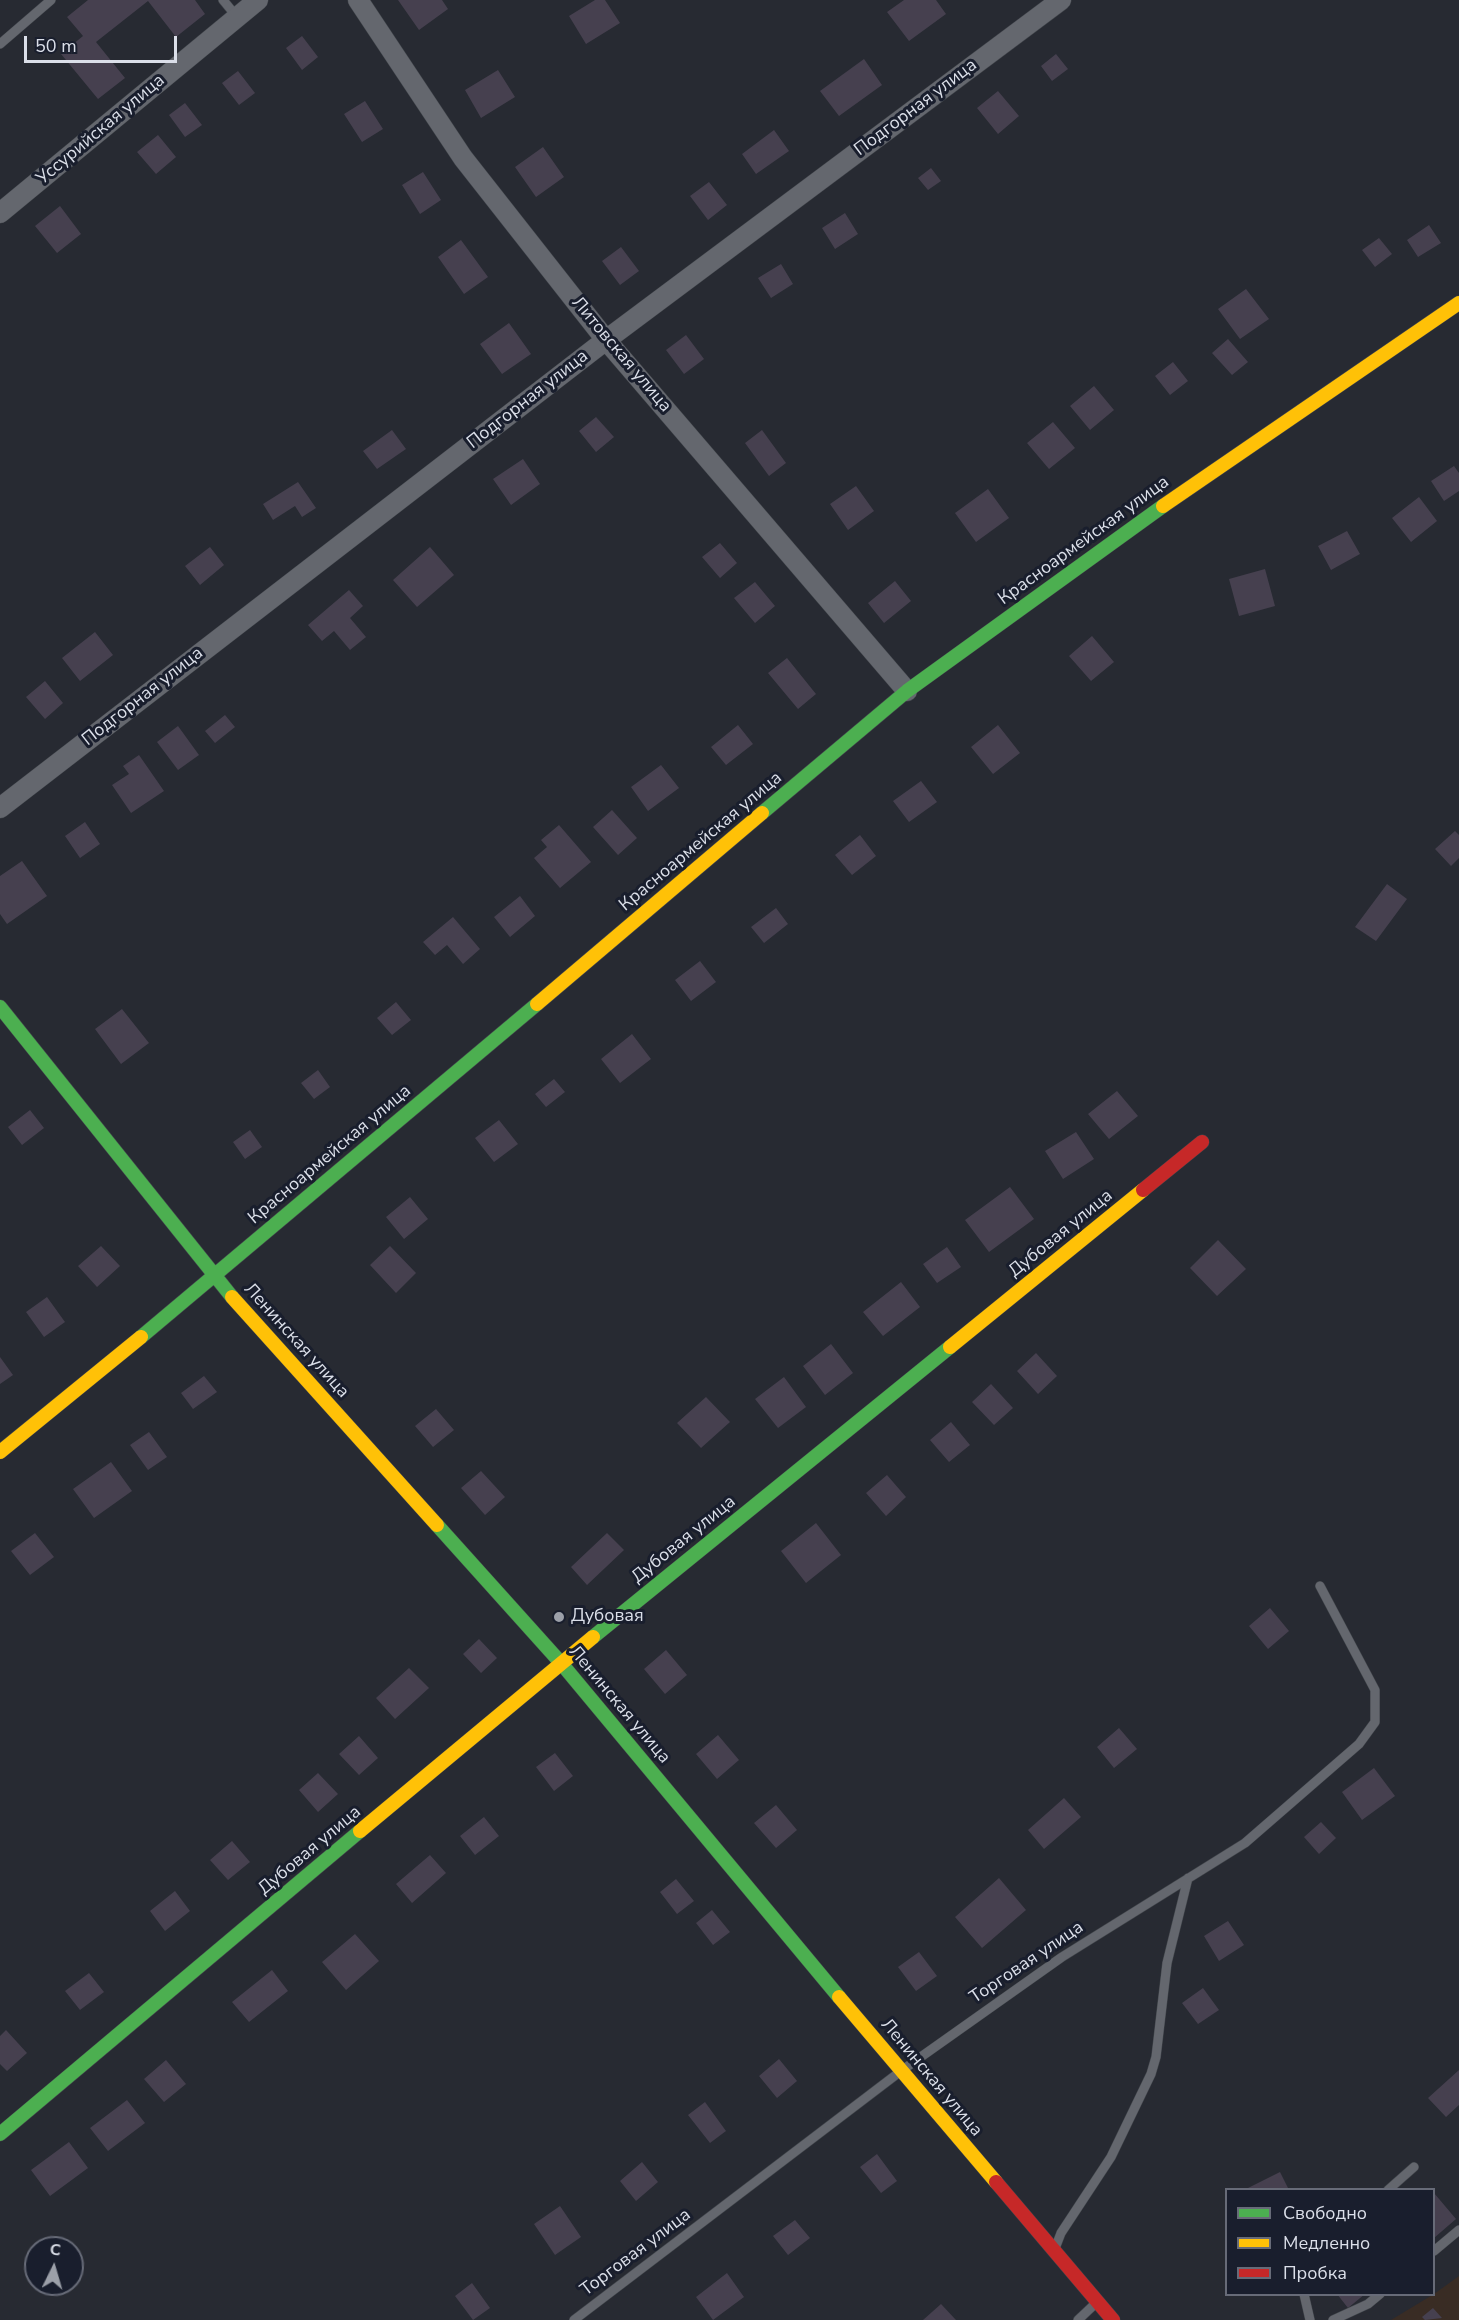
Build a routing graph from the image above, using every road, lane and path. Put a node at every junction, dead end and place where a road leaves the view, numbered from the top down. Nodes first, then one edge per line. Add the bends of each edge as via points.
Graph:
1 (51, 0) edge
2 (223, 0) edge
3 (258, 0) edge
4 (358, 0) edge
5 (1061, 0) edge
6 (237, 17) junction
7 (0, 44) edge
8 (0, 213) edge
9 (1459, 303) edge
10 (606, 340) junction
11 (907, 691) junction
12 (0, 808) edge
13 (0, 1007) edge
14 (1202, 1142) dead end
15 (214, 1277) junction
16 (0, 1452) edge
17 (1320, 1586) dead end
18 (561, 1663) junction
19 (1188, 1878) junction
20 (901, 2072) junction
21 (0, 2134) edge
22 (1414, 2167) dead end
23 (1390, 2188) edge
24 (1459, 2230) edge
25 (1435, 2250) edge
26 (1054, 2252) junction
27 (1304, 2296) edge
28 (1379, 2296) edge
29 (1098, 2301) junction
30 (574, 2320) edge
31 (1078, 2320) edge
32 (1113, 2320) edge
33 (1310, 2320) edge
34 (1333, 2320) edge

1 - 7 lane
2 - 6 lane
3 - 6 street, Уссурийская улица
4 - 10 street, Литовская улица via 463,158
5 - 10 street, Подгорная улица
6 - 8 street, Уссурийская улица
9 - 11 street, Красноармейская улица via 1205,475
10 - 11 street, Литовская улица
10 - 12 street, Подгорная улица
11 - 15 street, Красноармейская улица
13 - 15 street, Ленинская улица
14 - 18 street, Дубовая улица
15 - 16 street, Красноармейская улица
15 - 18 street, Ленинская улица
17 - 19 lane, Торговая улица via 1375,1690 1375,1722 1359,1744 1245,1843
18 - 20 street, Ленинская улица
18 - 21 street, Дубовая улица
19 - 20 lane, Торговая улица via 1062,1957
19 - 26 lane via 1167,1963 1151,2074 1111,2157 1061,2233
20 - 26 street, Ленинская улица
20 - 30 lane, Торговая улица
22 - 23 lane
24 - 25 lane
26 - 29 street, Ленинская улица
27 - 33 lane
28 - 34 lane
29 - 31 lane
29 - 32 street, Ленинская улица

